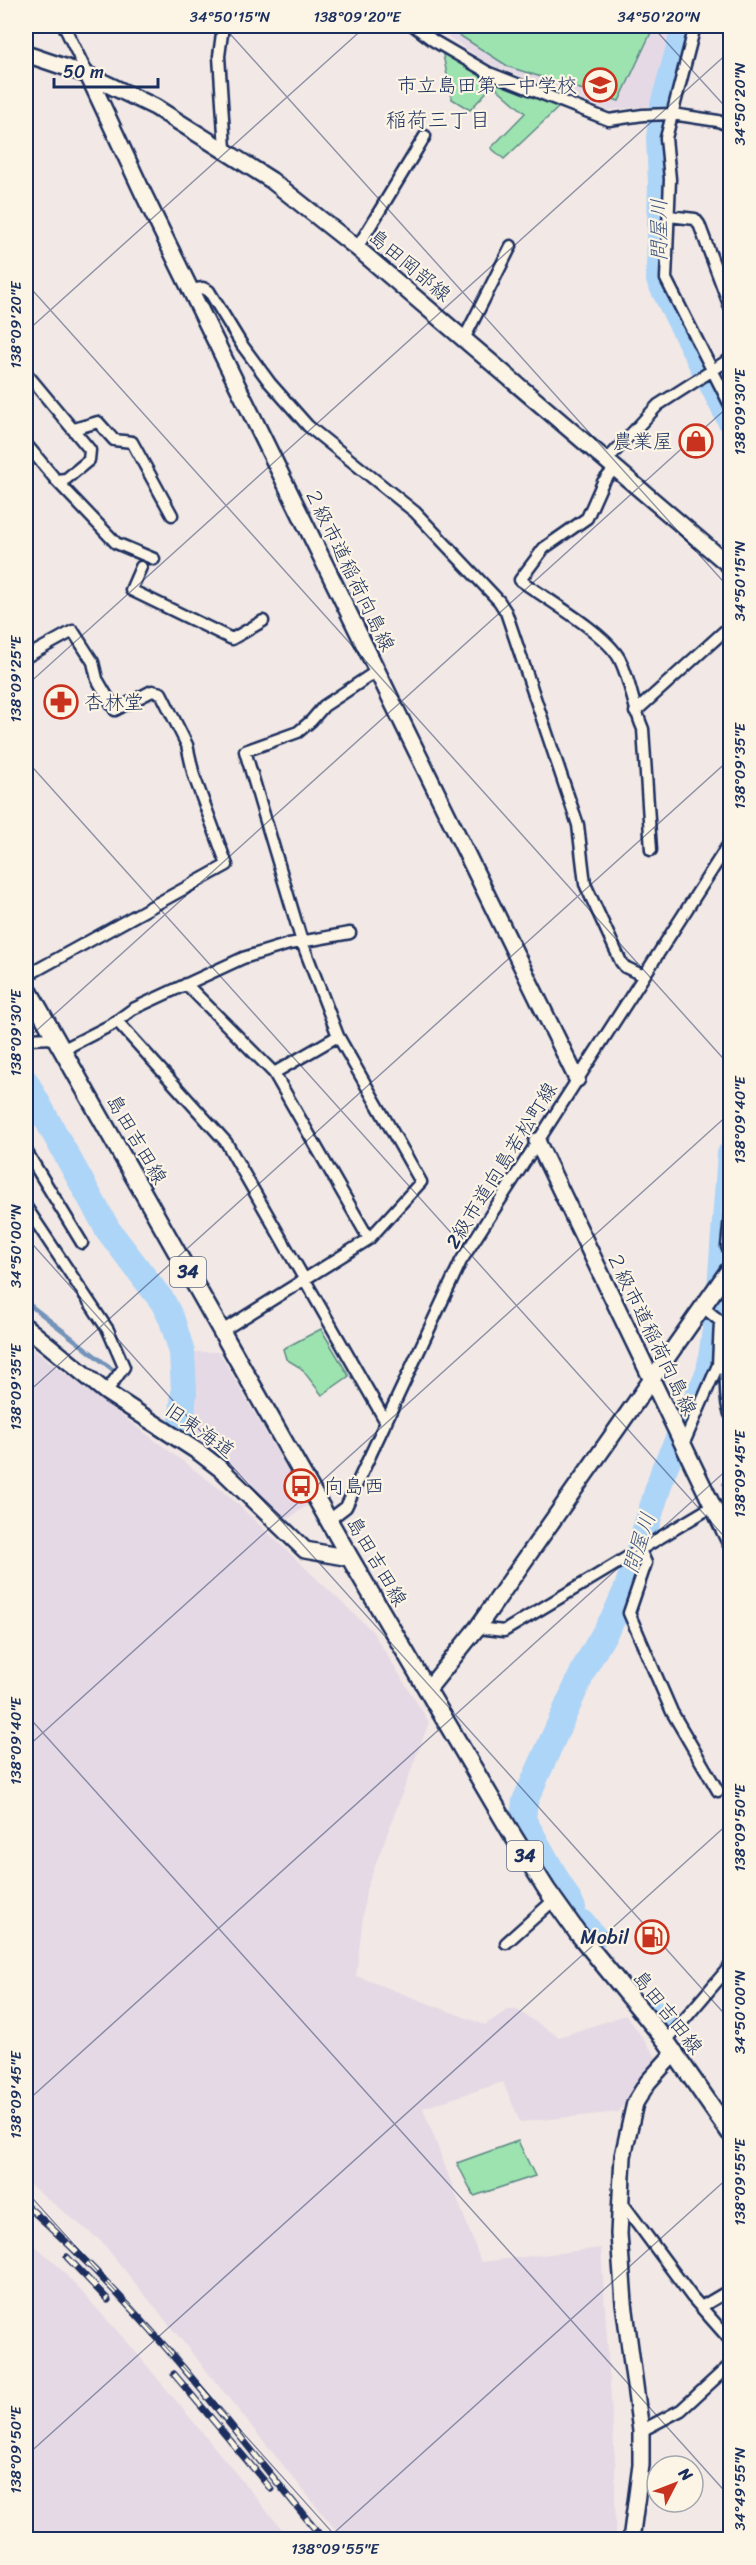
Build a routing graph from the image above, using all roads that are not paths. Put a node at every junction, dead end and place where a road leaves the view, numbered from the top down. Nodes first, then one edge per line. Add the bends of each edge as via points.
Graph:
1 (64, 26) edge
2 (223, 26) edge
3 (414, 26) edge
4 (694, 26) edge
5 (26, 54) edge
6 (88, 75) junction
7 (672, 114) junction
8 (730, 126) edge
9 (424, 136) dead end
10 (225, 149) junction
11 (669, 216) junction
12 (511, 246) dead end
13 (357, 248) junction
14 (190, 290) junction
15 (730, 307) edge
16 (464, 339) junction
17 (730, 359) edge
18 (712, 369) junction
19 (26, 373) edge
20 (730, 405) edge
21 (74, 429) junction
22 (26, 444) edge
23 (611, 464) junction
24 (56, 480) junction
25 (172, 515) dead end
26 (154, 560) dead end
27 (730, 566) edge
28 (141, 567) dead end
29 (263, 621) dead end
30 (730, 626) edge
31 (26, 657) edge
32 (377, 672) junction
33 (635, 712) junction
34 (730, 842) edge
35 (651, 850) dead end
36 (350, 933) dead end
37 (302, 942) junction
38 (26, 976) edge
39 (644, 976) junction
40 (186, 984) junction
41 (26, 986) edge
42 (117, 1021) junction
43 (338, 1036) junction
44 (26, 1039) edge
45 (58, 1044) junction
46 (274, 1073) junction
47 (577, 1079) junction
48 (537, 1141) junction
49 (26, 1151) edge
50 (30, 1167) edge
51 (26, 1207) edge
52 (730, 1216) edge
53 (369, 1239) junction
54 (82, 1243) dead end
55 (730, 1252) edge
56 (730, 1268) edge
57 (305, 1280) junction
58 (703, 1307) junction
59 (26, 1327) edge
60 (222, 1331) junction
61 (719, 1349) junction
62 (651, 1380) junction
63 (106, 1392) junction
64 (730, 1413) edge
65 (386, 1422) junction
66 (683, 1446) junction
67 (730, 1484) edge
68 (713, 1506) junction
69 (329, 1520) junction
70 (730, 1522) edge
71 (730, 1542) edge
72 (640, 1550) junction
73 (350, 1558) junction
74 (477, 1628) junction
75 (428, 1689) junction
76 (718, 1791) dead end
77 (554, 1900) junction
78 (506, 1943) dead end
79 (730, 1966) edge
80 (671, 2047) junction
81 (730, 2133) edge
82 (620, 2201) junction
83 (730, 2290) edge
84 (701, 2307) junction
85 (730, 2340) edge
86 (730, 2364) edge
87 (642, 2431) junction
88 (631, 2540) edge

1 - 6 street
2 - 10 street via 219,56
3 - 7 street via 489,73 609,120
4 - 7 street
5 - 6 street, 島田岡部線
6 - 10 street, 島田岡部線 via 156,107
6 - 14 street, ２級市道稲荷向島線
7 - 8 street via 718,120
7 - 11 street via 666,138
9 - 13 street
10 - 13 street, 島田岡部線
11 - 15 street via 695,219 699,224
11 - 18 street via 666,279
12 - 16 street
13 - 16 street, 島田岡部線
14 - 32 street, ２級市道稲荷向島線
14 - 39 street via 209,291 242,345 308,426 415,512 499,601 578,825 585,884 621,962
16 - 23 street, 島田岡部線
17 - 18 street
18 - 20 street
18 - 23 street via 658,405
19 - 21 street
21 - 24 street via 90,450 89,460 66,479
21 - 25 street via 98,422 114,440 132,442
22 - 24 street
23 - 27 street, 島田岡部線
23 - 33 street via 586,518 544,548 520,580 613,649
24 - 26 street via 116,543
28 - 29 street via 131,590 232,639
30 - 33 street
31 - 38 street via 73,632 93,662 97,679 115,710 152,690 160,693 187,745 194,776 227,866
32 - 37 street via 324,706 298,732 245,751
32 - 47 street, ２級市道稲荷向島線
33 - 35 street via 643,729
34 - 39 street, 2級市道向島若松町線
36 - 37 street
37 - 40 street via 243,958
37 - 43 street
39 - 47 street, 2級市道向島若松町線
40 - 42 street
40 - 46 street
41 - 45 main road, 島田吉田線 / 34
42 - 45 street
42 - 57 street via 226,1142
43 - 46 street
43 - 53 street via 422,1182
44 - 45 street
45 - 60 main road, 島田吉田線 / 34
46 - 53 street
47 - 48 street, 2級市道向島若松町線
48 - 62 street, ２級市道稲荷向島線
48 - 65 street, 2級市道向島若松町線 via 461,1261
49 - 50 street
50 - 54 street
51 - 63 street via 108,1329 124,1367
52 - 55 street
53 - 57 street
56 - 58 street
57 - 60 street
57 - 65 street
58 - 61 street via 720,1321
58 - 62 street
59 - 63 street, 旧東海道
60 - 69 main road, 島田吉田線 / 34
61 - 64 street via 725,1363
61 - 66 street via 711,1385
62 - 66 street, ２級市道稲荷向島線
62 - 74 street
63 - 73 street, 旧東海道 via 215,1464 305,1550
65 - 69 street, 2級市道向島若松町線 via 346,1507
66 - 68 street, ２級市道稲荷向島線
67 - 70 street
68 - 71 street, ２級市道稲荷向島線
68 - 72 street
69 - 73 main road, 島田吉田線 / 34
72 - 74 street via 504,1631
72 - 76 street via 646,1563 629,1613 672,1712
73 - 75 main road, 島田吉田線 / 34
74 - 75 street
75 - 77 main road, 島田吉田線 / 34
77 - 78 street
77 - 80 main road, 島田吉田線 / 34
79 - 80 street
80 - 81 main road, 島田吉田線 / 34
80 - 82 street via 635,2103 622,2156
82 - 84 street
82 - 87 street via 624,2303
83 - 84 street
84 - 85 street
86 - 87 street via 681,2410
87 - 88 street

